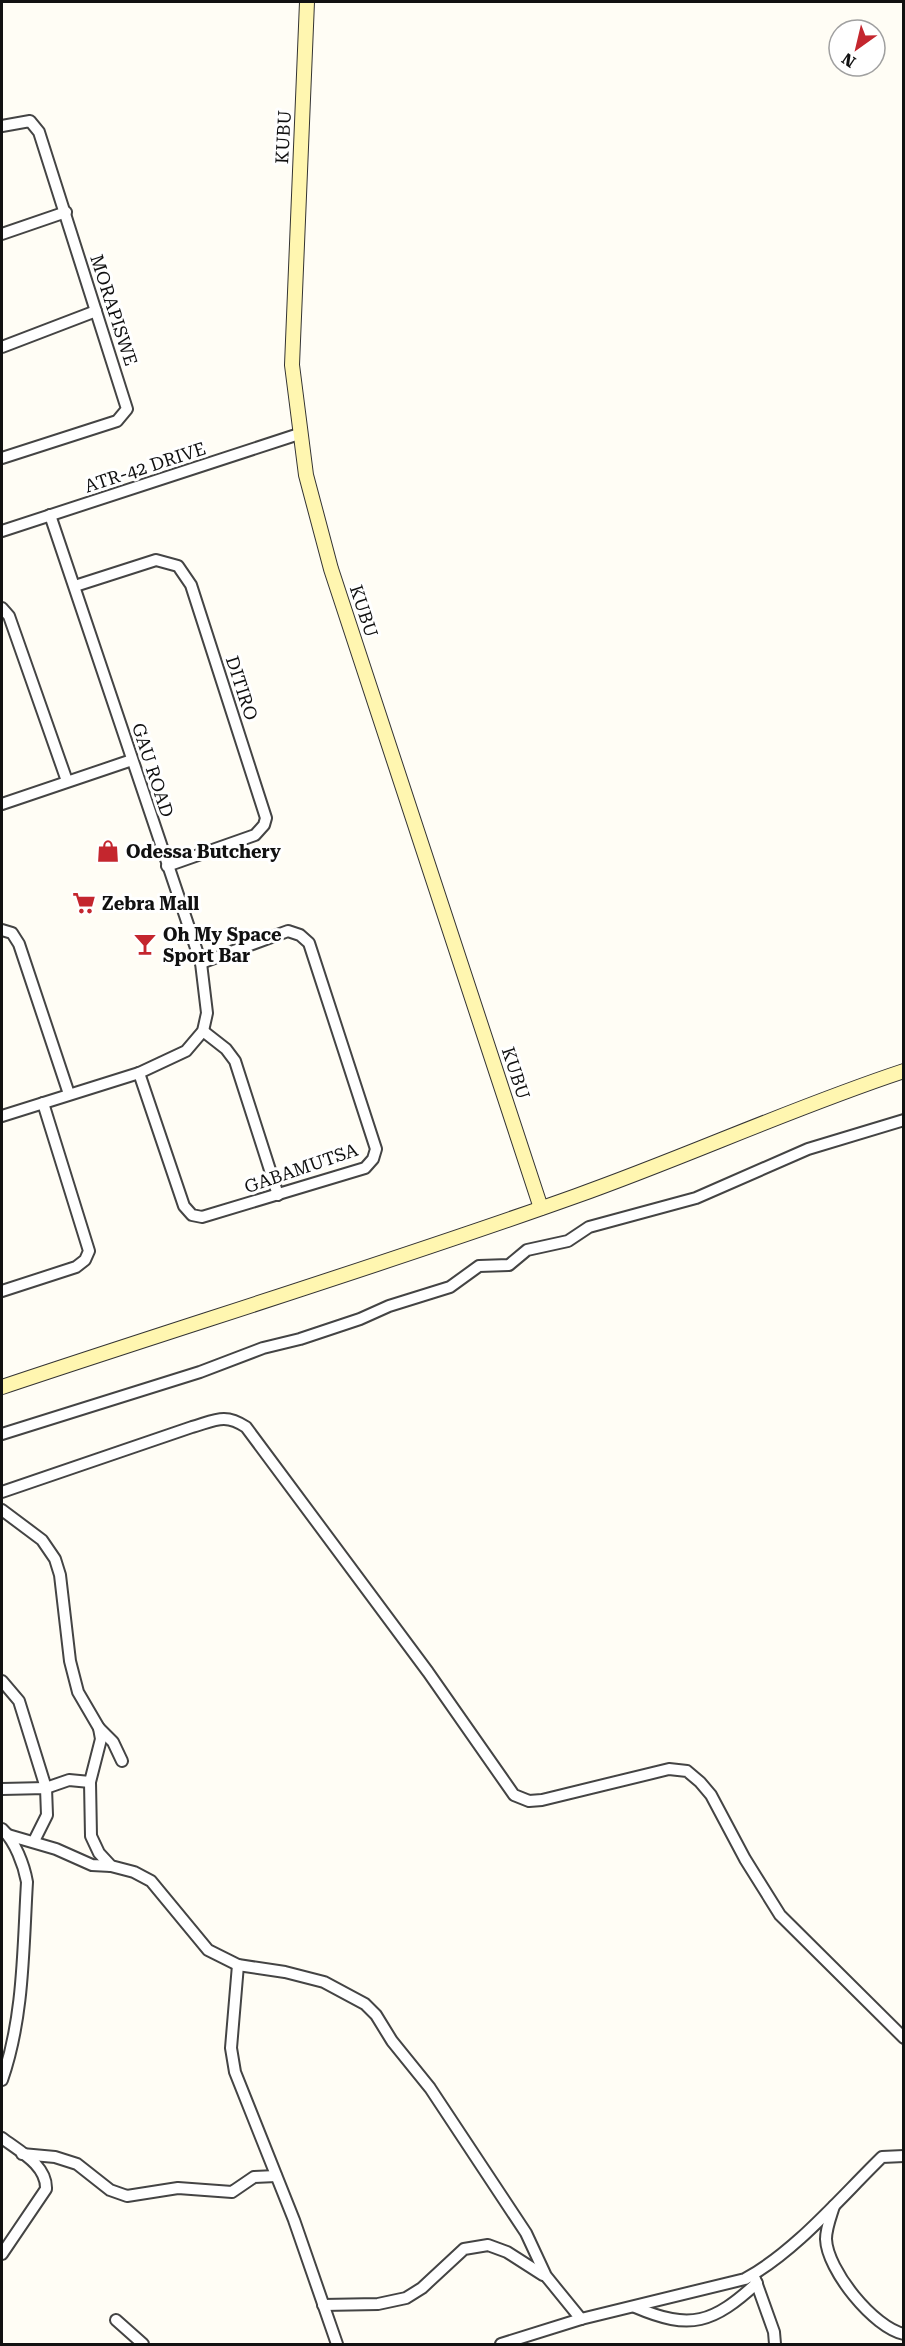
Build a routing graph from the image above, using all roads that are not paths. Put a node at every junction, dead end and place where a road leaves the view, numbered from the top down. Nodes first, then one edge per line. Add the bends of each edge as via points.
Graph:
1 (307, 2) edge
2 (2, 126) edge
3 (66, 212) junction
4 (2, 234) edge
5 (96, 311) junction
6 (2, 347) edge
7 (300, 434) junction
8 (2, 458) edge
9 (50, 515) junction
10 (2, 531) edge
11 (75, 586) junction
12 (2, 608) edge
13 (132, 760) junction
14 (67, 781) junction
15 (2, 804) edge
16 (167, 866) junction
17 (2, 930) edge
18 (201, 963) junction
19 (203, 1031) junction
20 (903, 1071) edge
21 (139, 1073) junction
22 (69, 1095) junction
23 (44, 1103) junction
24 (2, 1116) edge
25 (903, 1120) edge
26 (530, 1175) junction
27 (278, 1195) junction
28 (573, 1197) junction
29 (541, 1208) junction
30 (2, 1291) edge
31 (2, 1387) edge
32 (2, 1434) edge
33 (2, 1492) edge
34 (2, 1510) edge
35 (2, 1681) edge
36 (99, 1728) junction
37 (122, 1761) dead end
38 (90, 1782) junction
39 (46, 1788) junction
40 (2, 1789) edge
41 (5, 1832) edge
42 (34, 1841) junction
43 (111, 1866) junction
44 (238, 1965) junction
45 (903, 2038) edge
46 (2, 2080) edge
47 (2, 2138) edge
48 (22, 2154) junction
49 (903, 2156) edge
50 (276, 2176) junction
51 (834, 2206) junction
52 (2, 2254) edge
53 (546, 2276) junction
54 (755, 2279) junction
55 (323, 2305) junction
56 (635, 2307) junction
57 (581, 2319) junction
58 (116, 2320) dead end
59 (903, 2334) edge
60 (143, 2344) edge
61 (337, 2344) edge
62 (501, 2344) edge
63 (776, 2344) edge

1 - 7 main road, KUBU via 293,355
2 - 3 street, MORAPISWE via 24,120 35,126
3 - 4 street
3 - 5 street, MORAPISWE
5 - 6 street
5 - 8 street, MORAPISWE via 127,402 125,414 117,421
7 - 9 street, ATR-42 DRIVE
7 - 26 main road, KUBU via 306,475 331,569
9 - 10 street, ATR-42 DRIVE
9 - 11 street, GAU ROAD
11 - 13 street, GAU ROAD
11 - 16 street, DITIRO via 156,560 178,566 192,585 266,818 255,834
12 - 14 street via 9,616
13 - 14 street
13 - 16 street, GAU ROAD
14 - 15 street
16 - 18 street, GAU ROAD
17 - 22 street via 12,933 19,944
18 - 19 street, GAU ROAD via 207,1012
18 - 27 street, GABAMUTSA via 288,931 300,934 309,943 376,1149 365,1168
19 - 21 street via 186,1051
19 - 27 street via 235,1061
20 - 28 main road
21 - 22 street
21 - 27 street, GABAMUTSA via 184,1206 192,1215 202,1217
22 - 23 street
23 - 24 street
23 - 30 street via 89,1251 76,1267
25 - 32 street via 808,1149 709,1193 589,1227 568,1241 532,1248 509,1265 479,1266 450,1287
26 - 28 main road via 555,1196
26 - 29 main road, KUBU
28 - 29 main road
29 - 31 main road
33 - 45 street via 192,1427 233,1418 246,1427 514,1795 529,1801 542,1800 669,1769 687,1772 711,1795 780,1915
34 - 36 street via 42,1540 55,1559 78,1692
35 - 39 street via 19,1701
36 - 37 street via 113,1742
36 - 38 street via 101,1739
38 - 39 street via 69,1780
38 - 43 street via 91,1836
39 - 40 street
39 - 42 street via 47,1815
41 - 42 street
41 - 46 street via 27,1882 18,2014
42 - 43 street via 92,1865
43 - 44 street via 151,1881 208,1950
44 - 50 street via 231,2048 241,2089
44 - 53 street via 324,1982 365,2004 376,2015 522,2226
47 - 48 street
48 - 50 street via 77,2164 110,2190 127,2196 178,2188 232,2192 254,2177
48 - 52 street via 42,2170 46,2189
49 - 51 street via 882,2157
50 - 55 street
51 - 54 street
51 - 59 street via 826,2239 832,2258 854,2296 884,2326
53 - 55 street via 488,2245 464,2249 406,2298 378,2304
53 - 57 street
54 - 56 street
54 - 56 street via 731,2307 701,2320 684,2322
54 - 63 street
55 - 61 street
56 - 57 street
57 - 62 street
58 - 60 street

